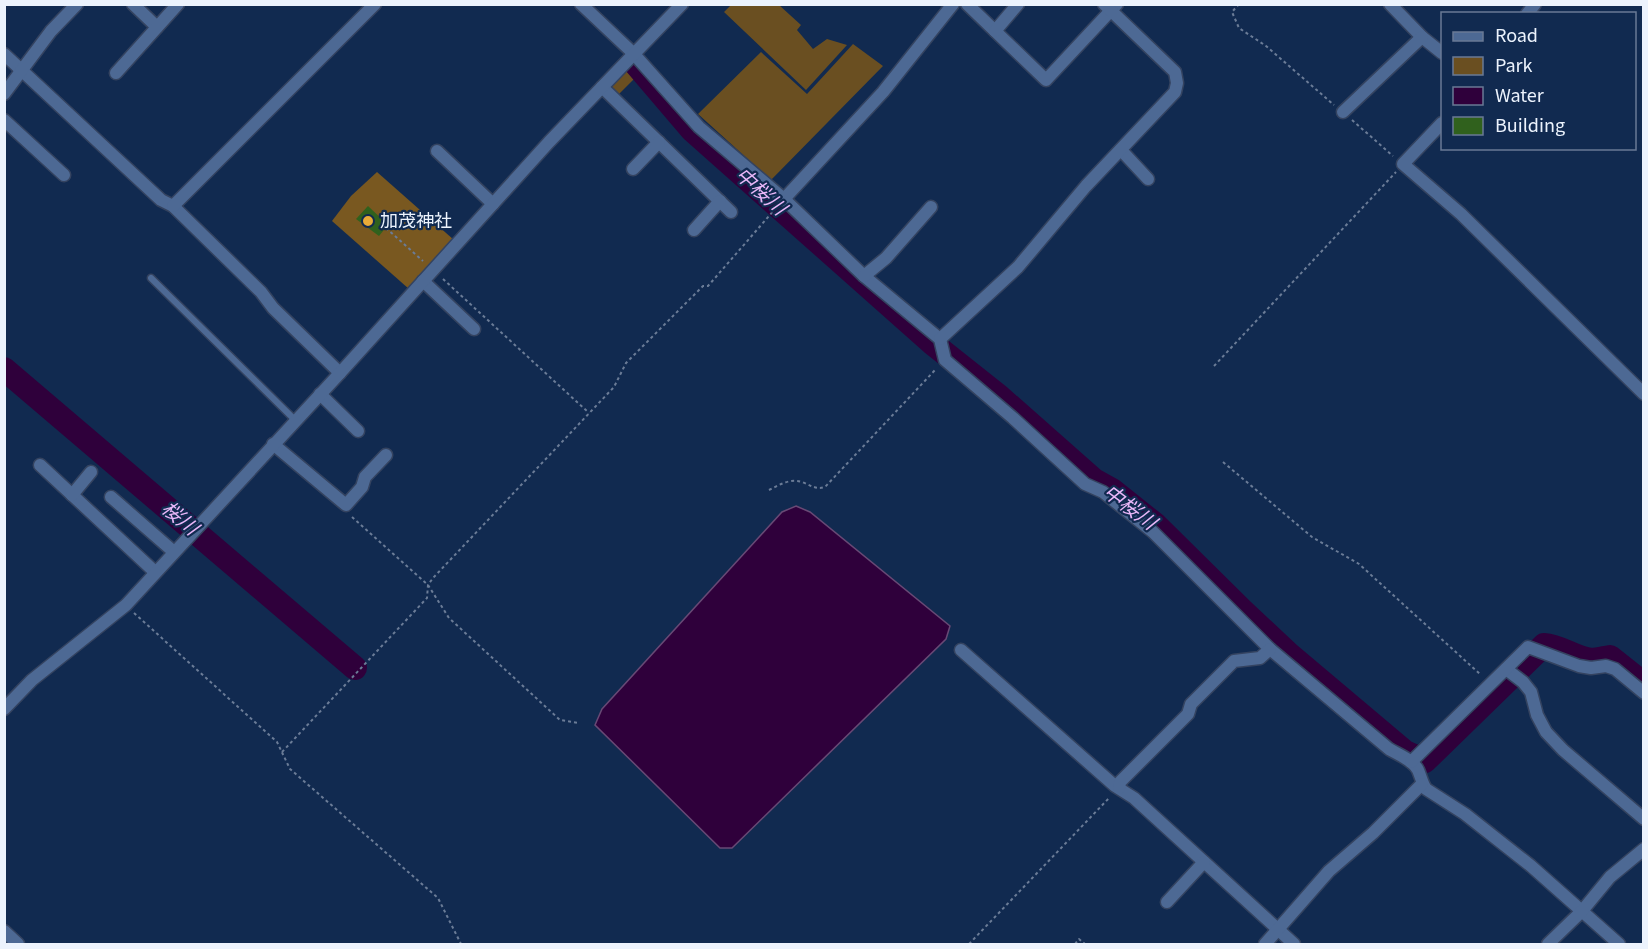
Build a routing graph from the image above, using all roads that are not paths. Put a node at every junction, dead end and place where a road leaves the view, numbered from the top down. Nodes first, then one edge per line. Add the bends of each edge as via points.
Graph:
1 (77, 4) edge
2 (133, 4) edge
3 (178, 4) edge
4 (375, 4) edge
5 (580, 4) edge
6 (682, 4) edge
7 (953, 4) edge
8 (967, 4) edge
9 (1018, 4) edge
10 (1390, 4) edge
11 (1110, 7) edge
12 (158, 27) junction
13 (995, 31) junction
14 (1422, 37) junction
15 (1441, 51) edge
16 (4, 54) edge
17 (633, 54) junction
18 (22, 70) junction
19 (116, 73) dead end
20 (602, 87) junction
21 (4, 94) edge
22 (1343, 112) road end
23 (4, 120) edge
24 (1441, 125) edge
25 (659, 142) junction
26 (1121, 150) junction
27 (437, 151) dead end
28 (633, 169) dead end
29 (64, 176) dead end
30 (1148, 179) dead end
31 (720, 201) junction
32 (493, 204) junction
33 (780, 204) junction
34 (173, 206) junction
35 (931, 207) dead end
36 (731, 212) dead end
37 (694, 230) dead end
38 (864, 276) junction
39 (151, 278) dead end
40 (423, 281) junction
41 (474, 329) dead end
42 (942, 350) junction
43 (340, 373) junction
44 (1644, 393) edge
45 (320, 394) junction
46 (295, 420) junction
47 (358, 431) dead end
48 (273, 444) junction
49 (386, 455) dead end
50 (40, 465) dead end
51 (91, 472) dead end
52 (72, 495) junction
53 (111, 497) dead end
54 (174, 552) junction
55 (155, 572) junction
56 (1270, 649) junction
57 (961, 650) dead end
58 (1510, 672) junction
59 (1644, 693) edge
60 (4, 709) edge
61 (1415, 758) junction
62 (1422, 784) junction
63 (1119, 789) junction
64 (1644, 819) edge
65 (1644, 849) edge
66 (1203, 862) junction
67 (1167, 902) dead end
68 (1582, 911) junction
69 (4, 931) edge
70 (1278, 931) junction
71 (18, 945) edge
72 (1265, 945) edge
73 (1294, 945) edge
74 (1548, 945) edge
75 (1619, 945) edge

1 - 18 street
2 - 12 street
3 - 12 street
4 - 34 street
5 - 17 street
6 - 17 street
7 - 33 street via 882,92
8 - 13 street
9 - 13 street
10 - 14 street
11 - 13 street via 1046,80
11 - 26 street via 1175,72 1177,83 1175,92
12 - 19 street
14 - 15 street
14 - 22 street
16 - 18 street
17 - 20 street
17 - 33 street via 699,127
18 - 21 street
18 - 34 street via 161,200
20 - 25 street
20 - 32 street
23 - 29 street
24 - 44 street via 1403,164 1461,214
25 - 28 street
25 - 31 street
26 - 30 street
26 - 42 street
27 - 32 street
31 - 36 street
31 - 37 street
32 - 40 street
33 - 38 street
34 - 43 street
35 - 38 street via 886,258
38 - 42 street
39 - 46 lane
40 - 41 street
40 - 43 street
42 - 56 street via 1085,484 1103,492 1153,532
43 - 45 street
45 - 46 street
45 - 47 street
46 - 48 street
48 - 49 street via 346,505
48 - 54 street
50 - 52 street
51 - 52 street
52 - 55 street
53 - 54 street
54 - 55 street
55 - 60 street via 126,605 32,680
56 - 61 street via 1389,749
56 - 63 street via 1260,658 1234,662 1191,704 1188,714 1120,783
57 - 63 street
58 - 59 street via 1528,647 1579,666 1615,669
58 - 61 street via 1491,684
58 - 64 street via 1532,692 1546,732
61 - 62 street
62 - 68 street via 1465,813
62 - 70 street via 1329,872
63 - 66 street via 1134,798
65 - 68 street via 1610,877
66 - 67 street
66 - 70 street
68 - 74 street
68 - 75 street
69 - 71 street
70 - 72 street
70 - 73 street

